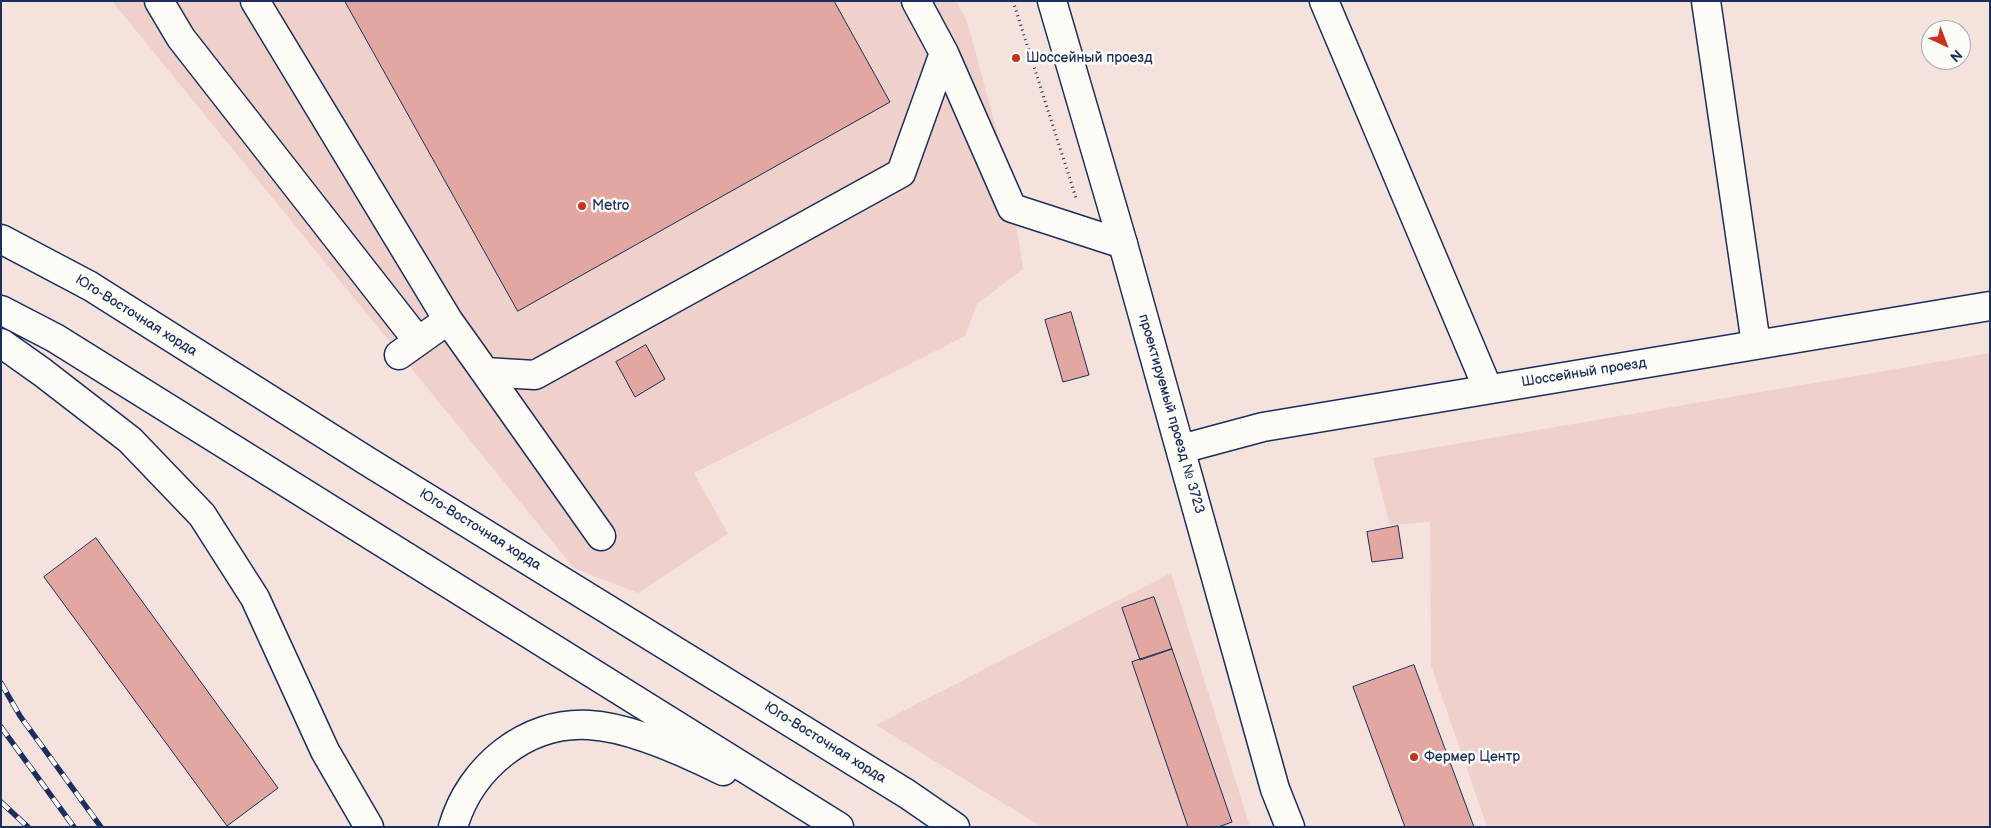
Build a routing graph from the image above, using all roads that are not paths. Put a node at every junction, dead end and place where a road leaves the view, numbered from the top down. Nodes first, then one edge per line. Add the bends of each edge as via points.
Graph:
1 (159, 1) edge
2 (255, 1) edge
3 (916, 1) edge
4 (1052, 1) edge
5 (1324, 1) edge
6 (1706, 1) edge
7 (944, 53) junction
8 (1, 239) edge
9 (1123, 244) junction
10 (1990, 306) edge
11 (1, 310) edge
12 (448, 320) junction
13 (1, 343) edge
14 (1756, 344) junction
15 (486, 372) junction
16 (1488, 389) junction
17 (1181, 449) junction
18 (601, 536) dead end
19 (369, 827) edge
20 (453, 827) edge
21 (838, 827) edge
22 (955, 827) edge
23 (1290, 827) edge

1 - 12 main road via 181,38 409,348
2 - 12 main road
3 - 7 main road
4 - 9 main road, проектируемый проезд № 3723
5 - 16 main road
6 - 14 main road
7 - 9 main road via 1012,208
7 - 15 main road via 901,173 535,376
8 - 22 main road, Юго-Восточная хорда via 90,286 907,794
9 - 17 main road, проектируемый проезд № 3723
10 - 14 main road, Шоссейный проезд
11 - 21 main road via 55,338
12 - 15 main road
13 - 19 main road via 130,440 202,515 255,598 325,751
14 - 16 main road, Шоссейный проезд
15 - 18 main road
16 - 17 main road, Шоссейный проезд via 1263,427
17 - 23 main road, проектируемый проезд № 3723 via 1275,789
20 - 21 main road via 457,810 469,789 501,754 543,731 590,725 640,736 710,765

